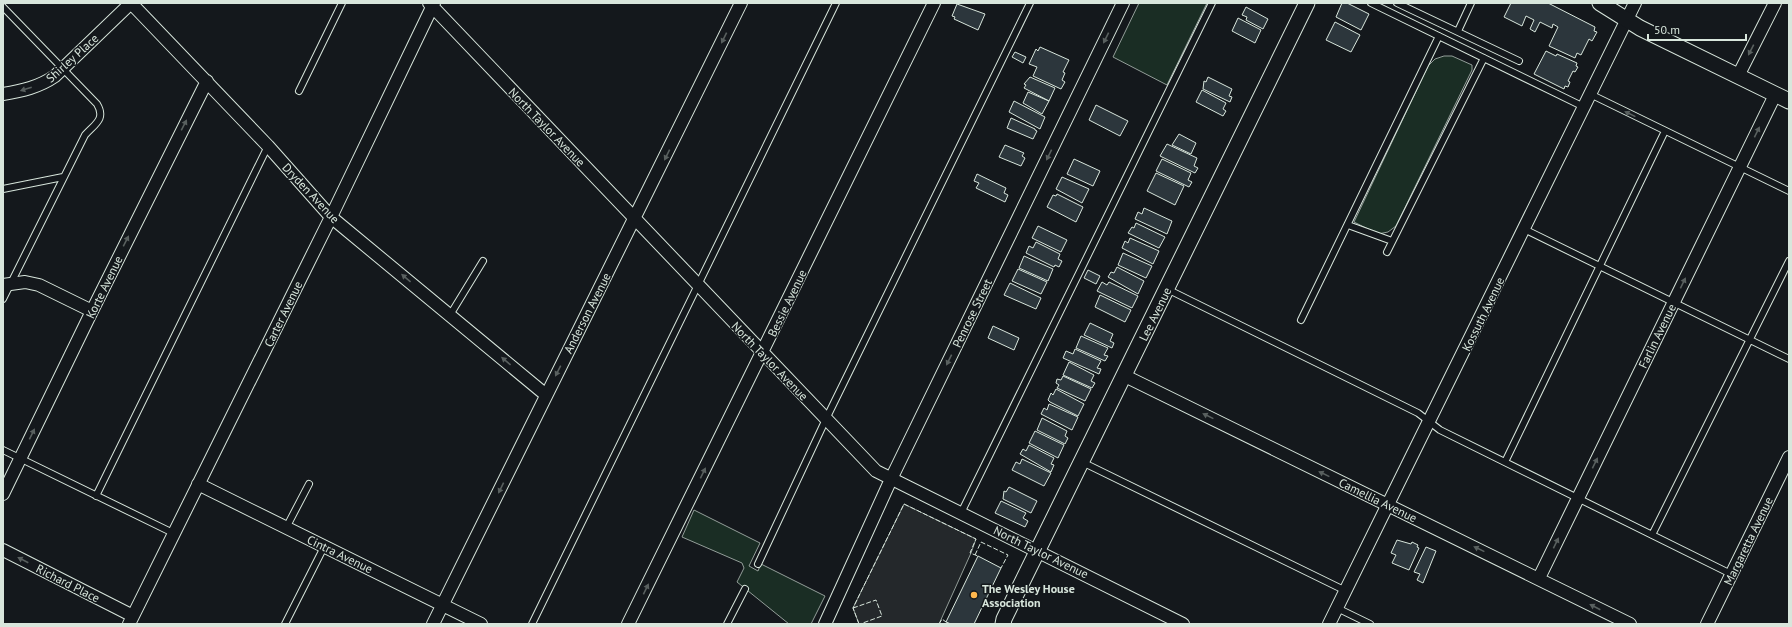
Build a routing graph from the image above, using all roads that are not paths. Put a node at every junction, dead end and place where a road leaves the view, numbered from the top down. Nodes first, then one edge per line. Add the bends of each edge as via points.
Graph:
1 (131, 3) edge
2 (342, 3) edge
3 (741, 3) edge
4 (836, 3) edge
5 (934, 3) edge
6 (1030, 3) edge
7 (1123, 3) edge
8 (1212, 3) edge
9 (1307, 3) edge
10 (1371, 3) edge
11 (1397, 3) edge
12 (1471, 3) edge
13 (1600, 3) edge
14 (1635, 3) edge
15 (1775, 3) edge
16 (432, 4) edge
17 (3, 7) edge
18 (1627, 20) junction
19 (1458, 31) junction
20 (1439, 36) junction
21 (1484, 58) junction
22 (1519, 60) dead end
23 (63, 69) junction
24 (1738, 76) junction
25 (207, 81) junction
26 (299, 91) dead end
27 (3, 94) edge
28 (1590, 94) junction
29 (1775, 95) junction
30 (1789, 101) edge
31 (1584, 107) junction
32 (1665, 131) junction
33 (268, 146) junction
34 (1740, 168) junction
35 (64, 177) junction
36 (3, 189) edge
37 (1789, 191) edge
38 (331, 217) junction
39 (635, 219) junction
40 (1348, 225) junction
41 (1524, 229) junction
42 (1392, 241) junction
43 (1387, 252) dead end
44 (483, 261) dead end
45 (1789, 261) edge
46 (1600, 266) junction
47 (7, 284) edge
48 (697, 285) junction
49 (1167, 289) junction
50 (3, 299) edge
51 (1674, 302) junction
52 (92, 311) junction
53 (450, 315) junction
54 (1301, 320) dead end
55 (1750, 339) junction
56 (763, 353) junction
57 (1789, 359) edge
58 (1125, 376) junction
59 (546, 395) junction
60 (826, 420) junction
61 (1429, 423) junction
62 (3, 450) edge
63 (1789, 457) edge
64 (20, 459) junction
65 (1082, 462) junction
66 (1505, 462) junction
67 (892, 480) junction
68 (198, 484) junction
69 (309, 484) dead end
70 (3, 494) edge
71 (96, 496) junction
72 (1578, 498) junction
73 (1389, 506) junction
74 (961, 514) junction
75 (286, 528) junction
76 (173, 534) junction
77 (1652, 535) junction
78 (324, 546) junction
79 (3, 550) edge
80 (1039, 551) junction
81 (758, 564) dead end
82 (1731, 574) junction
83 (1539, 578) junction
84 (745, 589) dead end
85 (1346, 591) junction
86 (443, 605) junction
87 (1337, 608) junction
88 (131, 620) edge
89 (285, 624) edge
90 (433, 624) edge
91 (481, 624) edge
92 (532, 624) edge
93 (628, 624) edge
94 (727, 624) edge
95 (825, 624) edge
96 (1003, 624) edge
97 (1183, 624) edge
98 (1329, 624) edge
99 (1370, 624) edge
100 (1630, 624) edge
101 (1707, 624) edge

1 - 23 street, Shirley Place
1 - 25 street, Dryden Avenue
2 - 26 lane
3 -> 39 street, Anderson Avenue
4 - 48 lane
5 - 56 street, Bessie Avenue
6 - 60 lane
7 -> 67 street, Penrose Street
8 - 74 lane
9 - 49 street, Lee Avenue
10 - 20 lane
11 - 19 lane
12 - 19 lane
13 - 18 street
14 - 18 street, Kossuth Avenue
15 -> 24 street
16 - 38 street, Carter Avenue
16 - 39 street, North Taylor Avenue
17 - 23 lane
18 - 24 street
18 - 28 street, Kossuth Avenue
19 - 22 lane
20 - 21 lane
20 - 40 lane
21 - 31 lane
21 - 42 lane
23 -> 27 street, Shirley Place via 44,83
23 - 35 lane via 102,111 101,118 84,135
24 - 29 street
25 - 33 street, Dryden Avenue
52 -> 25 street, Korte Avenue
28 - 31 street, Kossuth Avenue
32 -> 28 lane
29 - 30 street
34 -> 29 street, Farlin Avenue
31 - 41 street, Kossuth Avenue
32 - 34 lane
32 - 46 lane
33 - 38 street, Dryden Avenue
33 - 71 lane
34 - 37 lane
51 -> 34 street, Farlin Avenue
35 - 36 lane
35 - 47 lane
53 -> 38 street, Dryden Avenue
38 - 68 street, Carter Avenue
39 - 48 street, North Taylor Avenue
39 -> 59 street, Anderson Avenue
40 - 42 lane
40 - 54 lane
41 - 46 lane
41 - 61 street, Kossuth Avenue
42 - 43 lane
44 - 53 lane
45 - 55 lane
46 - 51 lane
46 - 66 lane
47 - 50 lane
47 - 52 street via 25,282 39,285
48 - 56 street, North Taylor Avenue
48 - 92 lane
49 - 58 street, Lee Avenue
49 - 61 lane via 1418,413
51 - 55 lane
72 -> 51 street, Farlin Avenue
64 -> 52 street, Korte Avenue
59 -> 53 street, Dryden Avenue
55 - 57 lane
55 - 77 lane
56 - 60 street, North Taylor Avenue
93 -> 56 street, Bessie Avenue
58 - 65 street, Lee Avenue
73 -> 58 street, Camellia Avenue
59 -> 86 street, Anderson Avenue
60 - 67 street, North Taylor Avenue via 876,471
60 - 81 lane
61 - 66 lane
61 - 73 street, Kossuth Avenue
62 - 64 lane
63 - 82 street, Margaretta Avenue
64 - 70 street, Korte Avenue
64 - 71 lane
65 - 80 street, Lee Avenue
65 - 85 lane
66 - 72 lane
67 - 74 street, North Taylor Avenue
67 - 95 street, Penrose Street
68 - 75 street, Cintra Avenue
68 - 76 street, Carter Avenue
69 - 75 lane
71 - 76 lane
72 - 77 lane
83 -> 72 street, Farlin Avenue
83 -> 73 street, Camellia Avenue
73 - 85 street, Kossuth Avenue
74 - 80 street, North Taylor Avenue
75 - 78 street, Cintra Avenue
76 - 88 street, Carter Avenue
77 - 82 lane
78 - 86 street, Cintra Avenue
78 - 89 lane
88 -> 79 street, Richard Place
80 - 96 street, Lee Avenue
80 - 97 street, North Taylor Avenue
82 - 101 street, Margaretta Avenue
100 -> 83 street, Camellia Avenue
84 - 94 lane
85 - 87 street, Kossuth Avenue
86 - 90 street, Anderson Avenue
86 - 91 street, Cintra Avenue
87 - 98 street, Kossuth Avenue
87 - 99 lane

